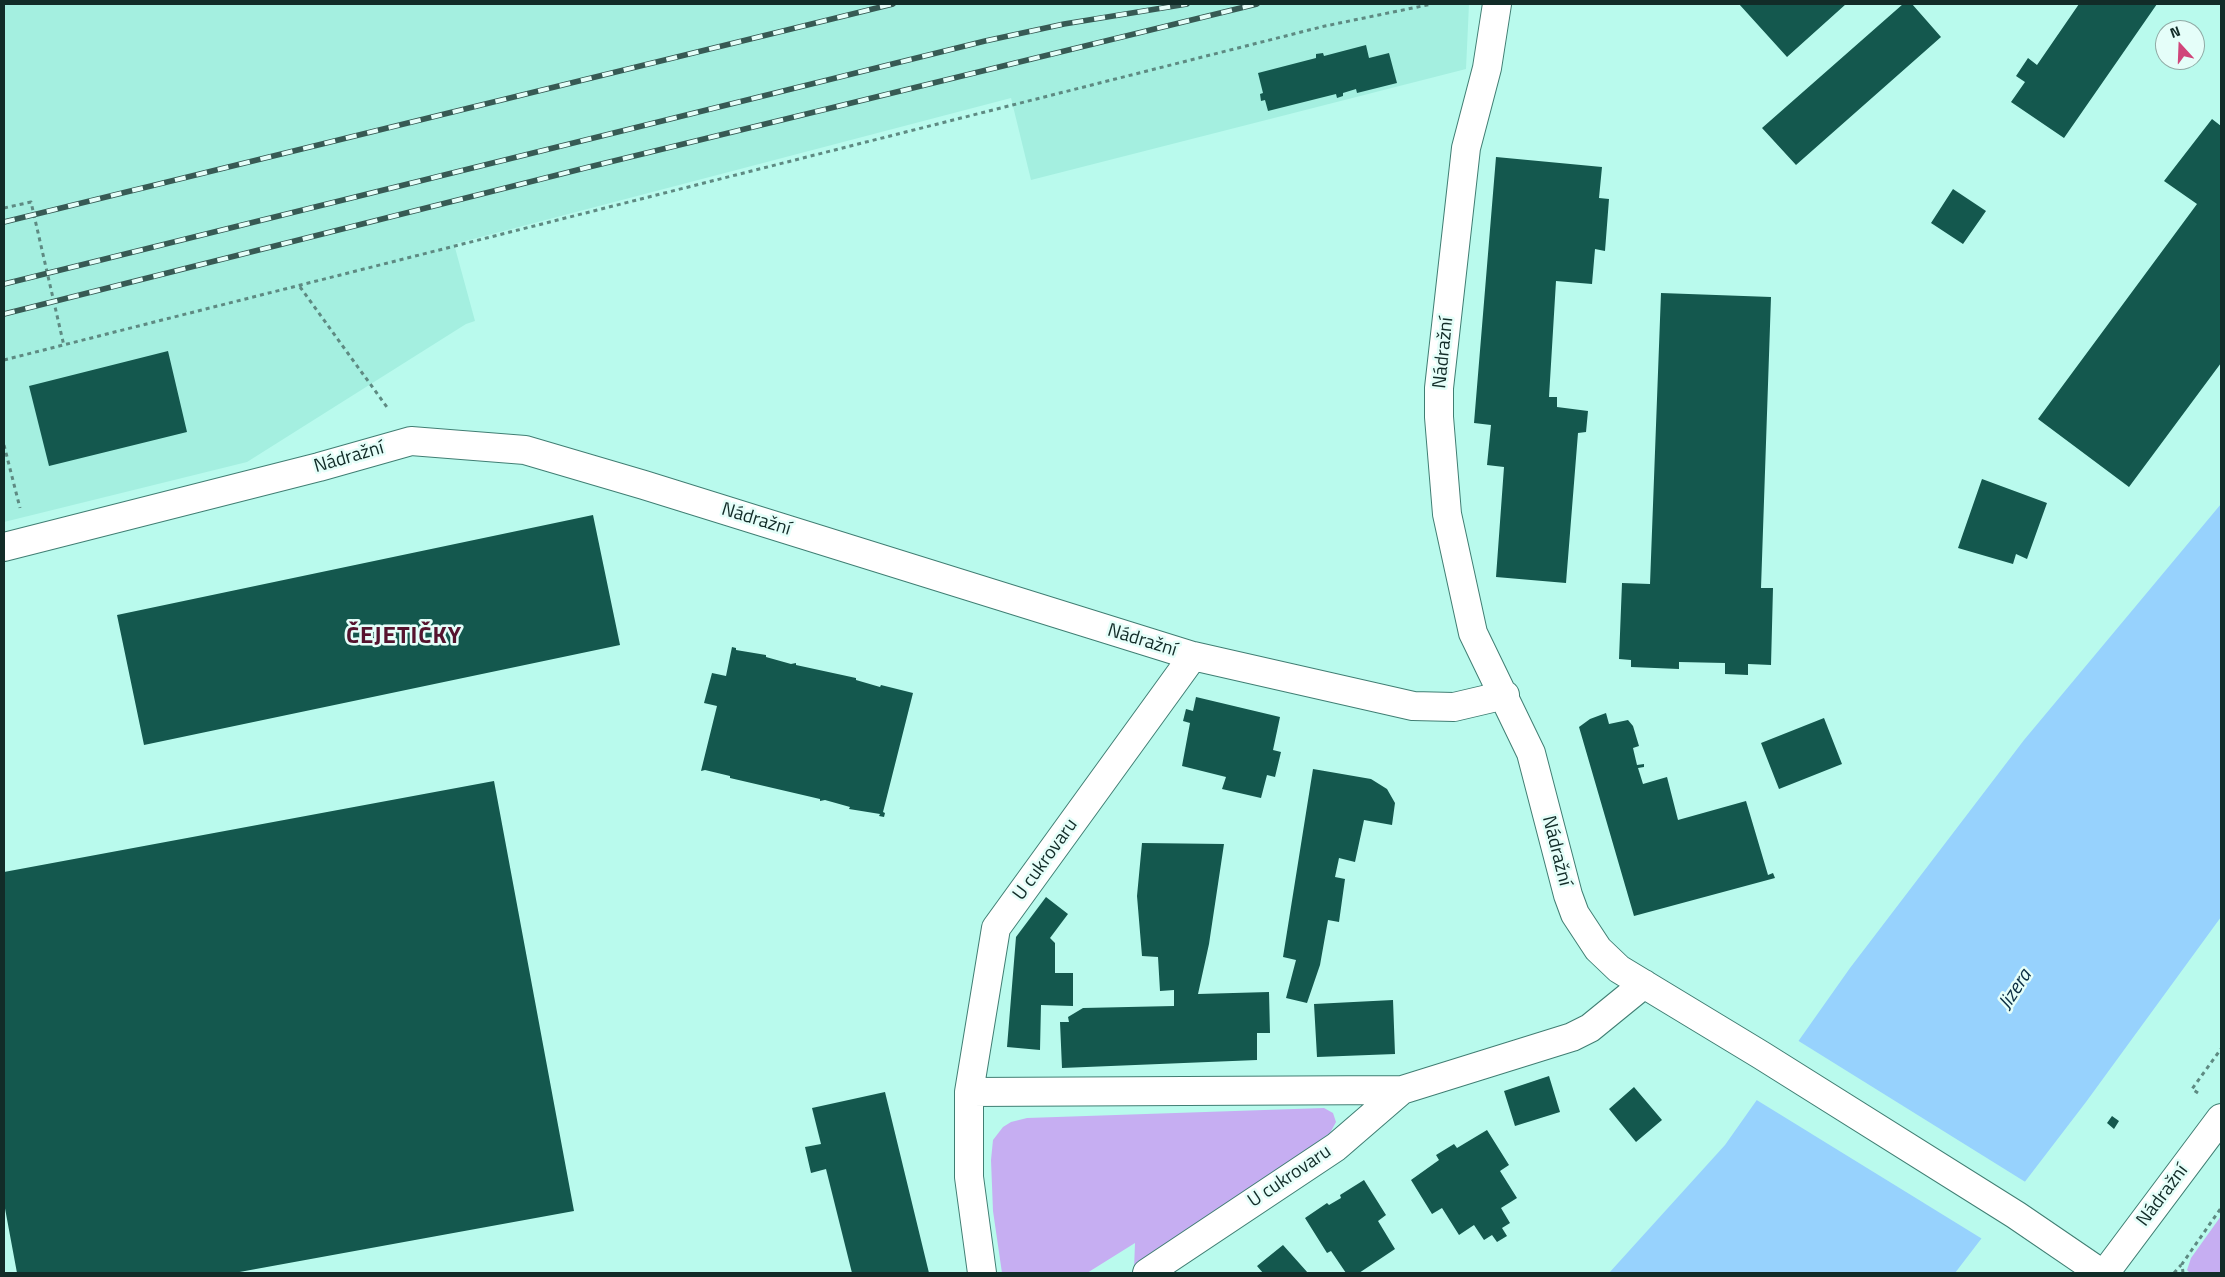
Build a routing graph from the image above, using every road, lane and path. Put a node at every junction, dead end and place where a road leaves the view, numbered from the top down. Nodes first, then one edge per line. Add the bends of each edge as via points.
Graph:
1 (1432, 4) edge
2 (1497, 4) edge
3 (4, 208) edge
4 (300, 286) junction
5 (64, 346) junction
6 (4, 360) edge
7 (411, 441) junction
8 (4, 446) edge
9 (16, 544) edge
10 (1193, 656) junction
11 (1505, 695) junction
12 (1644, 984) junction
13 (2221, 1049) edge
14 (2192, 1089) dead end
15 (1402, 1090) junction
16 (969, 1092) junction
17 (2221, 1118) edge
18 (2221, 1208) edge
19 (2182, 1264) junction
20 (982, 1273) edge
21 (1147, 1273) edge
22 (2103, 1273) edge
23 (2174, 1273) edge
24 (2183, 1273) edge

1 - 4 path via 1325,26
2 - 11 street, Nádražní via 1488,68 1466,148 1439,388 1439,417 1447,514 1471,624 1487,665
3 - 5 path via 31,202
4 - 5 path
4 - 7 path
5 - 6 path
7 - 9 street, Nádražní
7 - 10 street, Nádražní via 525,450
8 - 9 path
10 - 11 street, Nádražní via 1412,706 1454,706
10 - 16 street, U cukrovaru via 996,928
11 - 12 street, Nádražní via 1531,753 1575,914 1598,949 1619,969
12 - 15 street, U cukrovaru via 1590,1028 1572,1037
12 - 22 street, Nádražní via 2016,1215
13 - 14 path
15 - 16 street, U cukrovaru
15 - 21 street, U cukrovaru via 1336,1147
16 - 20 street, U cukrovaru via 969,1177
17 - 22 street, Nádražní
18 - 19 path
19 - 23 path
19 - 24 path

